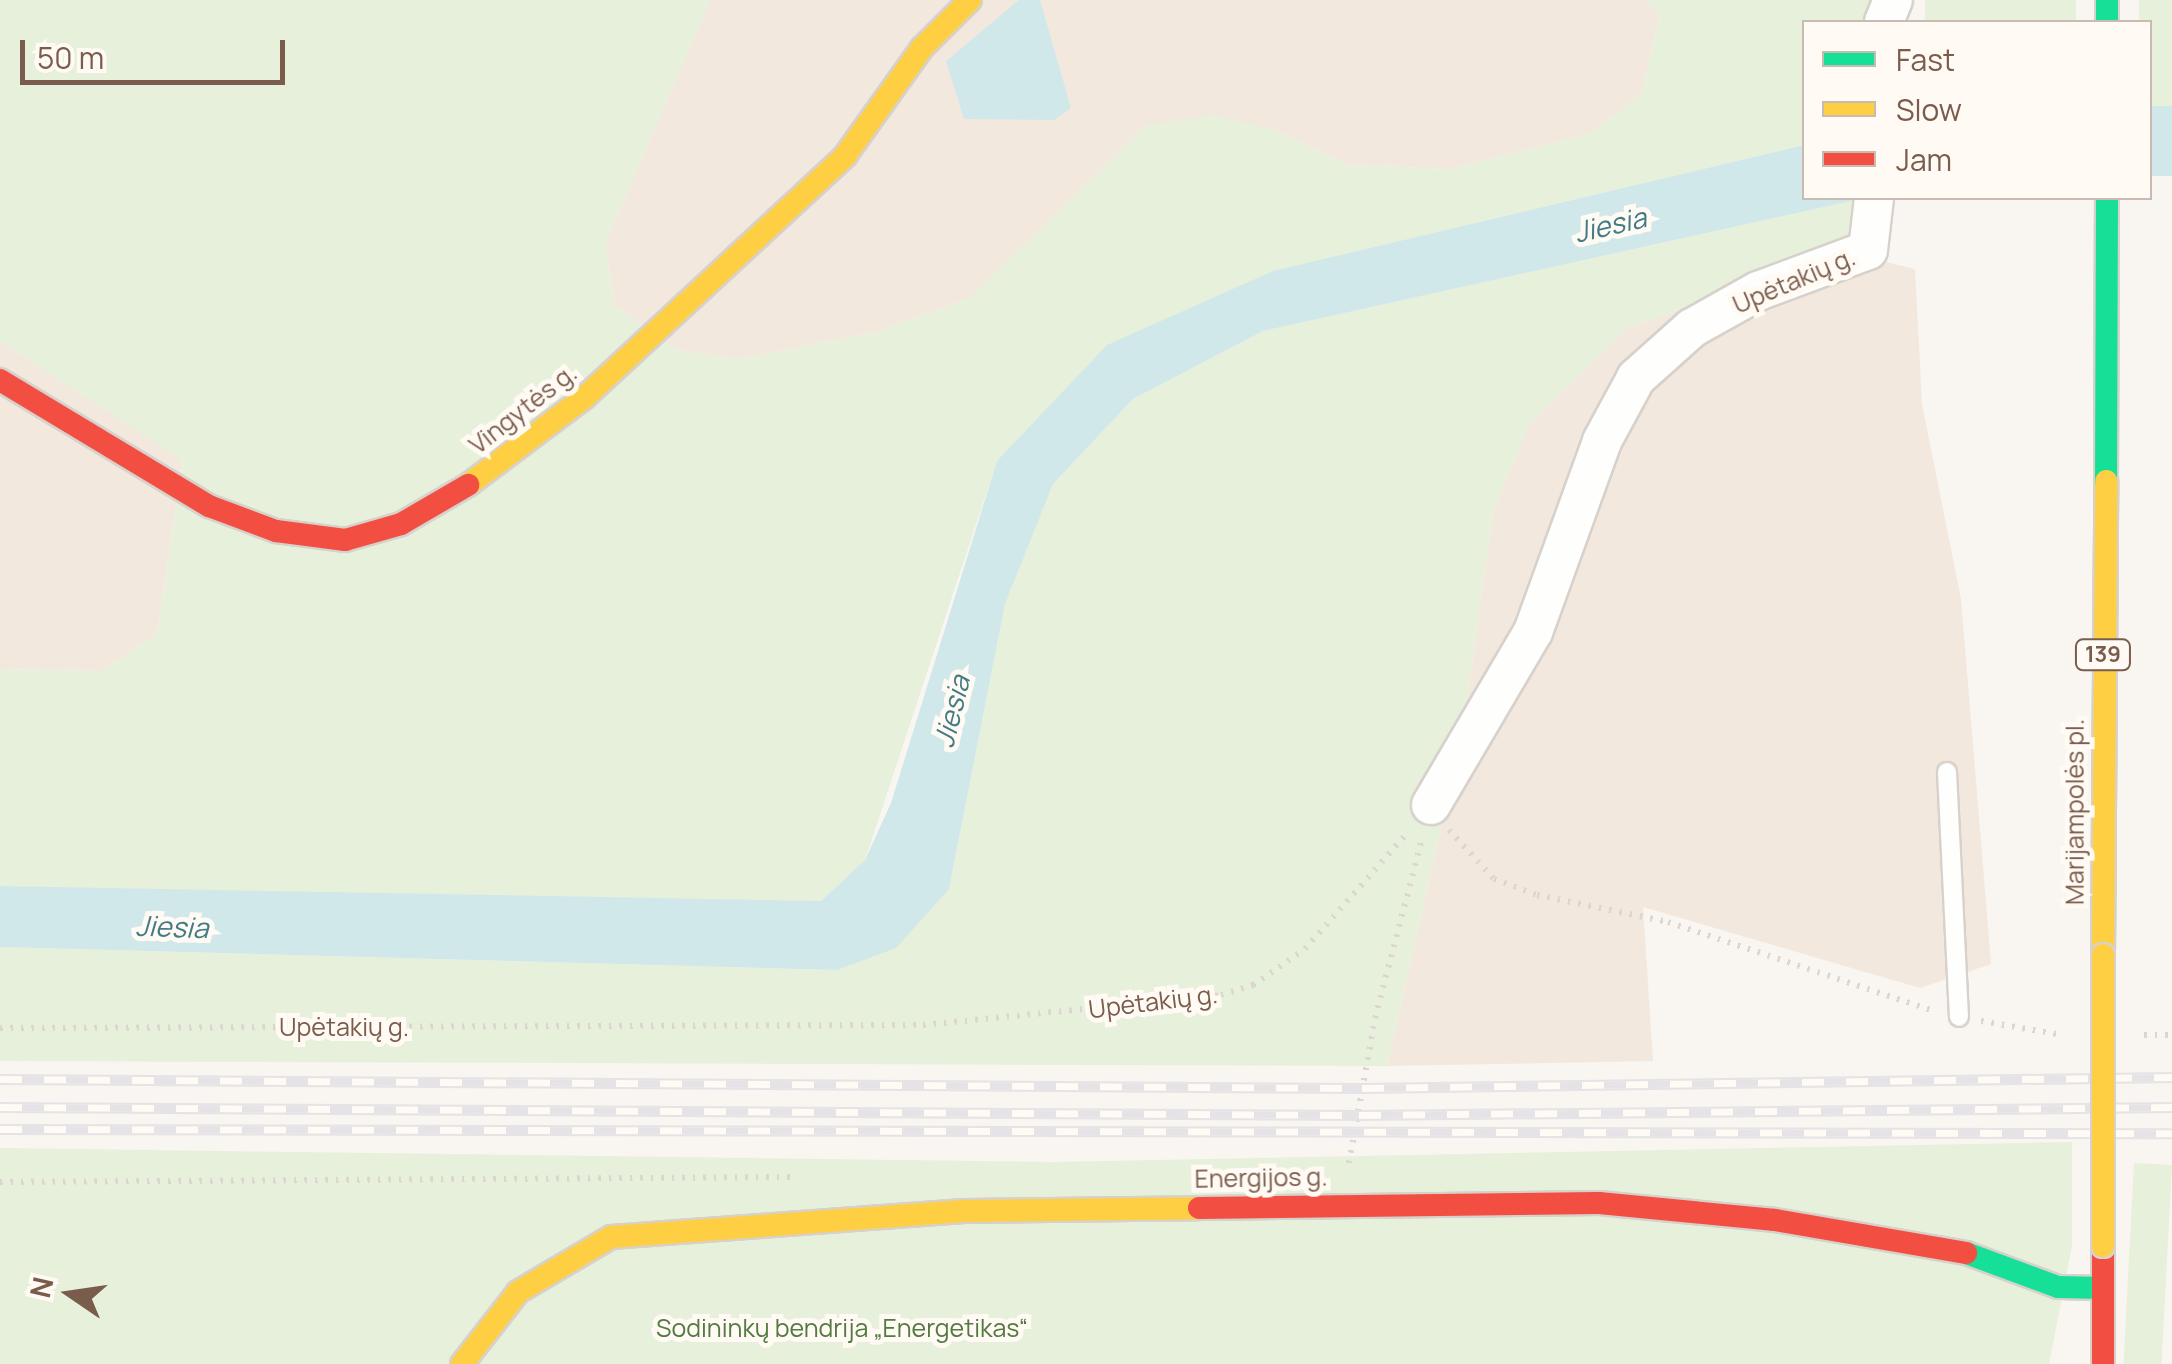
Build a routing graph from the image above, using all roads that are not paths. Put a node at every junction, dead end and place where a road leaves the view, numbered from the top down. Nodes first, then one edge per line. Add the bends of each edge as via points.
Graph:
1 (970, 0) edge
2 (2107, 200) edge
3 (1875, 204) edge
4 (0, 380) edge
5 (1947, 772) dead end
6 (1432, 804) road end
7 (1959, 1017) road end
8 (2103, 1288) junction
9 (462, 1364) edge
10 (2103, 1364) edge

1 - 4 street, Vingytės g. via 922,48 845,156 600,384 504,464 401,524 344,540 276,531 209,506
2 - 8 street, Marijampolės pl. / 139, bridge
3 - 6 street, Upėtakių g. via 1868,250 1742,300 1692,328 1636,378 1602,442 1533,632
5 - 7 lane
8 - 9 street, Energijos g. via 2058,1287 1988,1257 1775,1220 1599,1204 1340,1204 653,1228 549,1266
8 - 10 street, 139

